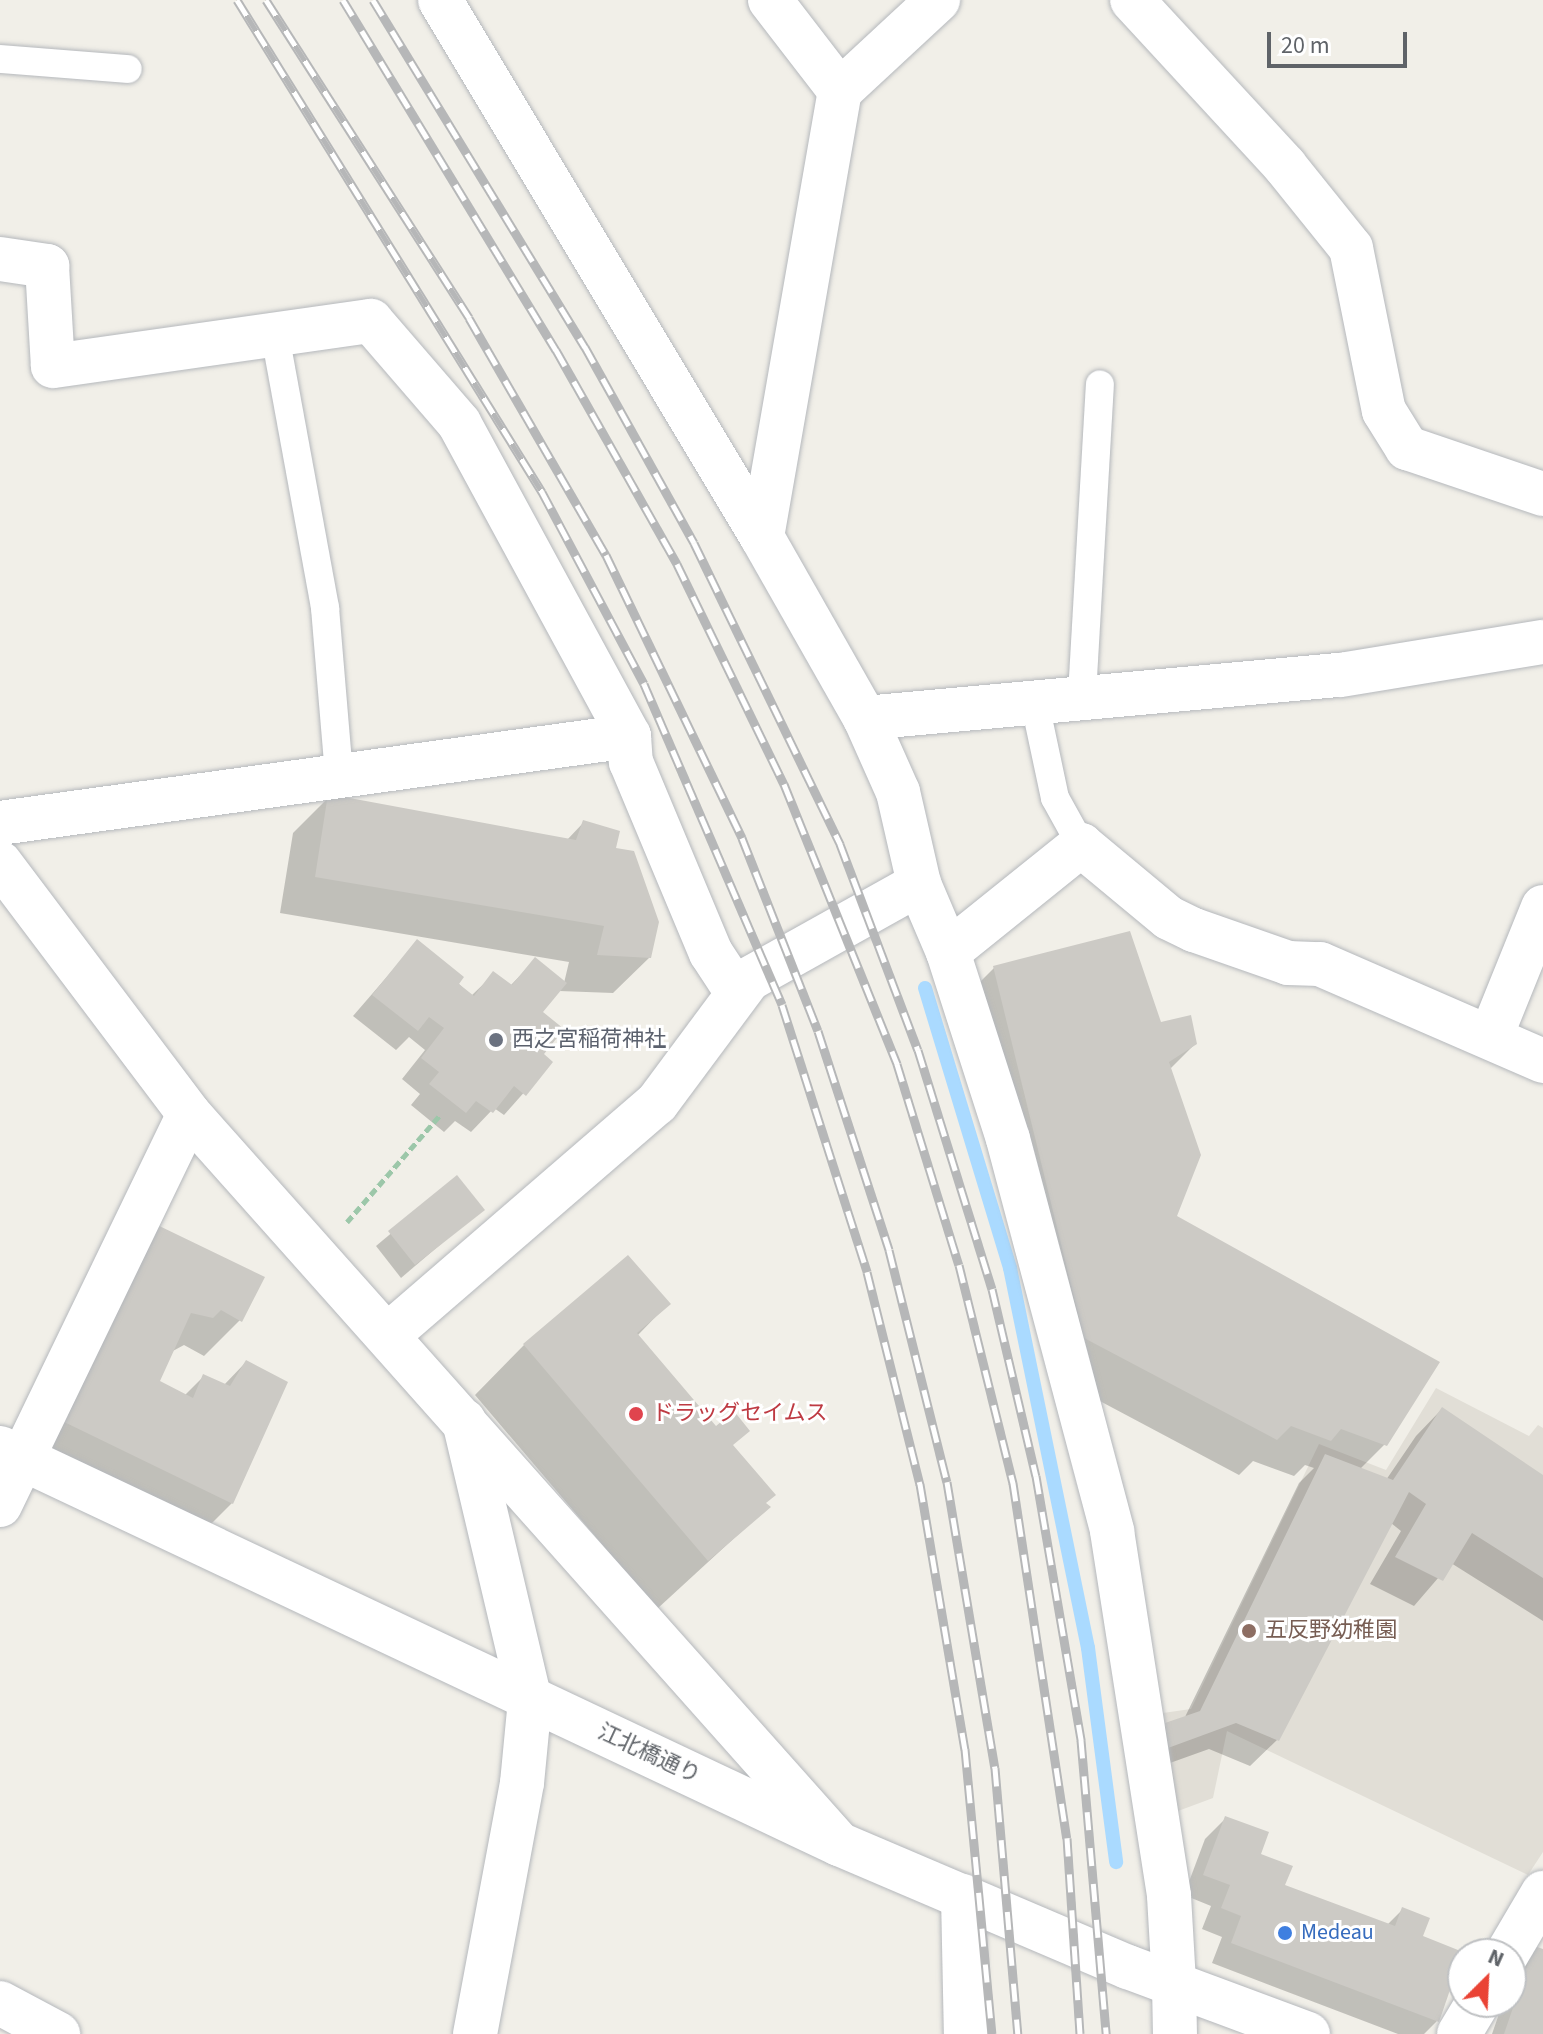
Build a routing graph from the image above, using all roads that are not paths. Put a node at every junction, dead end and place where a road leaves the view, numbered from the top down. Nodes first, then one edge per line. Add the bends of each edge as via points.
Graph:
1 (440, 0) edge
2 (770, 0) edge
3 (938, 0) edge
4 (1132, 0) edge
5 (0, 59) edge
6 (128, 69) dead end
7 (840, 91) junction
8 (0, 259) edge
9 (275, 335) junction
10 (1100, 385) dead end
11 (1543, 494) edge
12 (762, 537) junction
13 (1543, 642) edge
14 (1082, 695) junction
15 (1035, 704) junction
16 (865, 718) junction
17 (629, 736) junction
18 (339, 776) junction
19 (0, 823) edge
20 (1081, 845) junction
21 (0, 863) edge
22 (919, 884) junction
23 (1543, 907) edge
24 (948, 952) junction
25 (736, 991) junction
26 (1491, 1036) junction
27 (1543, 1061) edge
28 (189, 1114) junction
29 (388, 1335) junction
30 (464, 1421) junction
31 (12, 1454) edge
32 (0, 1505) edge
33 (530, 1700) junction
34 (839, 1844) junction
35 (1543, 1893) edge
36 (963, 1896) junction
37 (1516, 1938) edge
38 (1174, 1984) junction
39 (0, 2003) edge
40 (58, 2034) edge
41 (475, 2034) edge
42 (966, 2034) edge
43 (1175, 2034) edge
44 (1308, 2034) edge

1 - 12 street
2 - 7 street
3 - 7 street
4 - 11 street via 1285,166 1351,248 1384,411 1407,448
5 - 6 lane
7 - 12 street
8 - 9 street via 47,266 53,366
9 - 17 street via 371,321 459,423
9 - 18 lane via 325,608
10 - 14 lane
12 - 16 street
13 - 14 street via 1341,675
14 - 15 street
15 - 16 street
15 - 20 lane via 1055,798
16 - 22 street via 898,792
17 - 18 street
17 - 25 street via 637,777 711,953
18 - 19 street
20 - 24 street
20 - 26 street via 1169,918 1194,930 1288,963 1320,964
21 - 28 street
22 - 24 street
22 - 25 street
23 - 26 street
24 - 38 street via 1008,1139 1112,1531 1169,1896
25 - 29 street via 710,1035 657,1103
26 - 27 street
28 - 29 street
28 - 31 street
29 - 30 street
30 - 33 street
30 - 34 street
31 - 32 street
31 - 33 street, 江北橋通り
33 - 34 street, 江北橋通り
33 - 41 street via 522,1783
34 - 36 street, 江北橋通り
35 - 37 street
36 - 38 street, 江北橋通り
36 - 42 street
38 - 43 street
38 - 44 street, 江北橋通り
39 - 40 street

